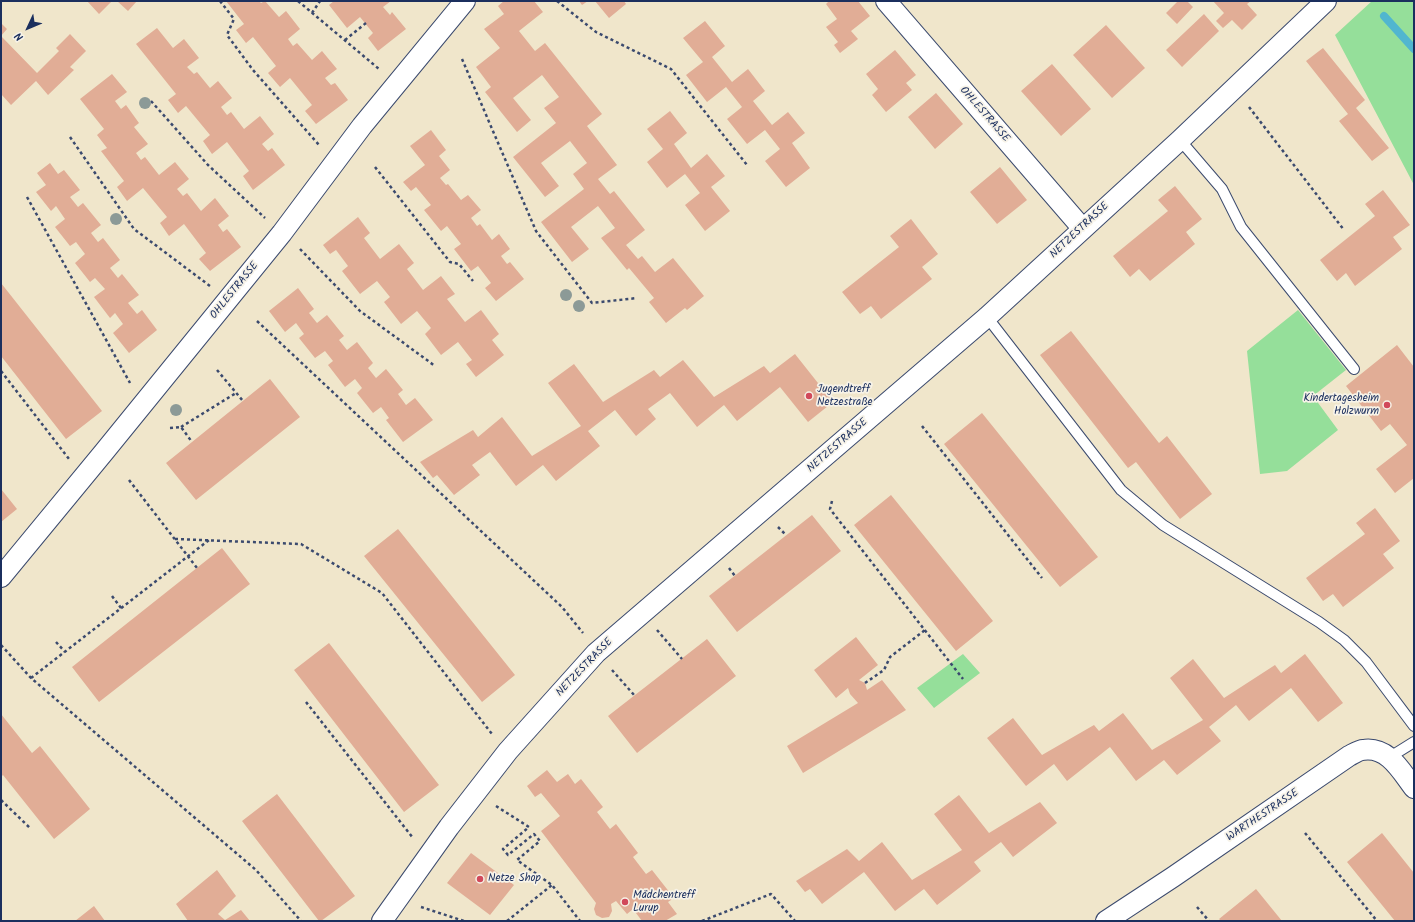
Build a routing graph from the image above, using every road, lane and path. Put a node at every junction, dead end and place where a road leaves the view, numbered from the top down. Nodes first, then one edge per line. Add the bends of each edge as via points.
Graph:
1 (220, 1) edge
2 (298, 1) edge
3 (320, 1) edge
4 (465, 1) edge
5 (557, 1) edge
6 (886, 1) edge
7 (1326, 1) edge
8 (312, 13) junction
9 (366, 23) dead end
10 (345, 40) junction
11 (462, 60) dead end
12 (385, 74) dead end
13 (151, 101) dead end
14 (1248, 106) dead end
15 (70, 137) dead end
16 (1180, 140) junction
17 (320, 146) dead end
18 (747, 165) dead end
19 (375, 167) dead end
20 (27, 197) dead end
21 (271, 223) dead end
22 (1082, 229) junction
23 (1344, 230) dead end
24 (298, 246) dead end
25 (473, 281) dead end
26 (211, 287) dead end
27 (637, 298) dead end
28 (987, 317) junction
29 (257, 321) dead end
30 (435, 366) dead end
31 (1354, 369) dead end
32 (217, 370) dead end
33 (1, 371) edge
34 (131, 385) dead end
35 (236, 393) junction
36 (243, 401) dead end
37 (922, 426) dead end
38 (181, 427) junction
39 (170, 428) dead end
40 (192, 442) dead end
41 (70, 460) dead end
42 (128, 480) dead end
43 (832, 501) dead end
44 (175, 539) junction
45 (209, 540) junction
46 (188, 556) junction
47 (197, 568) dead end
48 (1, 577) edge
49 (1042, 578) dead end
50 (112, 596) dead end
51 (121, 608) junction
52 (657, 630) dead end
53 (925, 630) junction
54 (588, 638) dead end
55 (56, 642) dead end
56 (1, 645) edge
57 (65, 652) junction
58 (682, 659) dead end
59 (612, 669) dead end
60 (31, 678) junction
61 (963, 679) dead end
62 (865, 683) dead end
63 (635, 696) dead end
64 (306, 702) dead end
65 (1414, 726) edge
66 (495, 737) dead end
67 (1414, 742) edge
68 (1390, 757) junction
69 (1414, 788) edge
70 (1, 800) edge
71 (496, 806) dead end
72 (31, 829) dead end
73 (1305, 833) dead end
74 (428, 857) junction
75 (552, 885) junction
76 (418, 906) dead end
77 (1197, 907) dead end
78 (301, 921) edge
79 (382, 921) edge
80 (464, 921) edge
81 (507, 921) edge
82 (580, 921) edge
83 (702, 921) edge
84 (794, 921) edge
85 (1106, 921) edge
86 (1209, 921) edge
87 (1377, 921) edge

1 - 17 path via 234,19 227,35 253,70
2 - 8 path
3 - 8 path
4 - 48 street, OHLESTRASSE via 362,126 282,233
5 - 18 path via 596,32 671,69
6 - 22 street, OHLESTRASSE
7 - 16 street, NETZESTRASSE
8 - 10 path
9 - 10 path
10 - 12 path
11 - 27 path via 536,231 592,303
13 - 21 path via 208,166
14 - 23 path
15 - 26 path via 134,229
16 - 22 street, NETZESTRASSE
16 - 31 lane via 1222,189 1241,227
19 - 25 path via 450,262 459,264
20 - 34 path
22 - 28 street, NETZESTRASSE
24 - 30 path via 360,311
28 - 65 lane via 1121,490 1163,525 1344,640 1366,662
28 - 74 street, NETZESTRASSE via 596,653 508,751
29 - 54 path via 562,607
32 - 35 path
33 - 41 path
35 - 36 path
35 - 38 path
37 - 49 path
38 - 39 path
38 - 40 path
42 - 44 path
43 - 53 path via 830,509
44 - 45 path
44 - 46 path
45 - 46 path
45 - 66 path via 301,544 382,593
46 - 47 path
46 - 51 path
50 - 51 path
51 - 57 path
52 - 58 path
53 - 61 path
53 - 62 path via 890,657 884,670
55 - 57 path
56 - 60 path
57 - 60 path
59 - 63 path
60 - 78 path via 256,870
64 - 74 path
67 - 68 lane
68 - 69 street
68 - 85 street, WARTHESTRASSE via 1376,750 1362,750 1349,756
70 - 72 path
71 - 75 path via 528,827 503,849 508,856 534,834 540,841 517,860
73 - 87 path
74 - 79 street, NETZESTRASSE
75 - 81 path
75 - 82 path
76 - 80 path
77 - 86 path
83 - 84 path via 771,894

